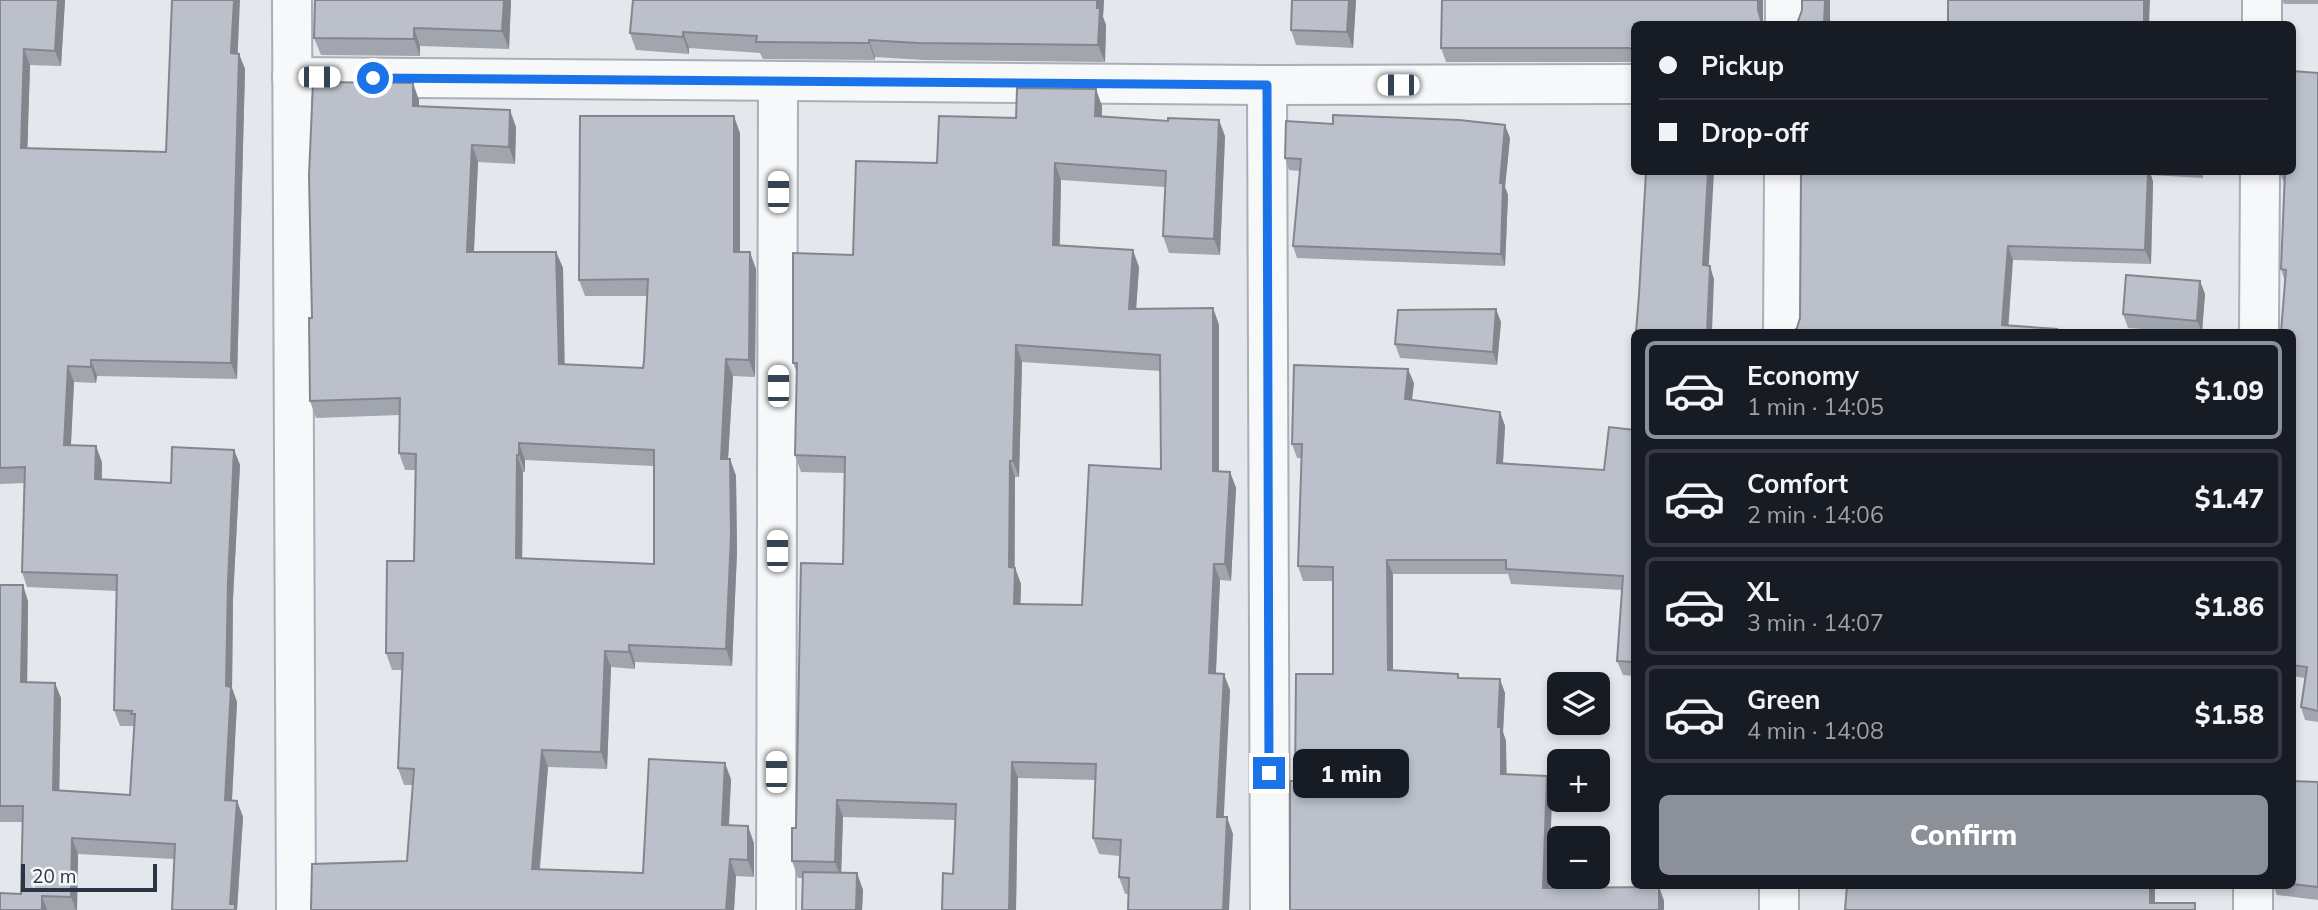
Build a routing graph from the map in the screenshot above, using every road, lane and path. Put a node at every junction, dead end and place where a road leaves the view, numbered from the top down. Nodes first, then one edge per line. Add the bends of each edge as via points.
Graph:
1 (292, 0) edge
2 (1785, 0) edge
3 (2262, 0) edge
4 (1785, 21) edge
5 (2262, 21) edge
6 (292, 77) junction
7 (778, 82) junction
8 (1631, 84) edge
9 (1267, 85) junction
10 (1784, 175) edge
11 (2260, 175) edge
12 (1783, 329) edge
13 (2259, 329) edge
14 (1779, 889) edge
15 (2253, 889) edge
16 (296, 910) edge
17 (776, 910) edge
18 (1270, 910) edge
19 (1779, 910) edge
20 (2253, 910) edge

1 - 6 street
2 - 4 street
3 - 5 street
6 - 7 street
6 - 16 street
7 - 9 street
7 - 17 street
8 - 9 street
9 - 18 street
10 - 12 street
11 - 13 street
14 - 19 street
15 - 20 street

